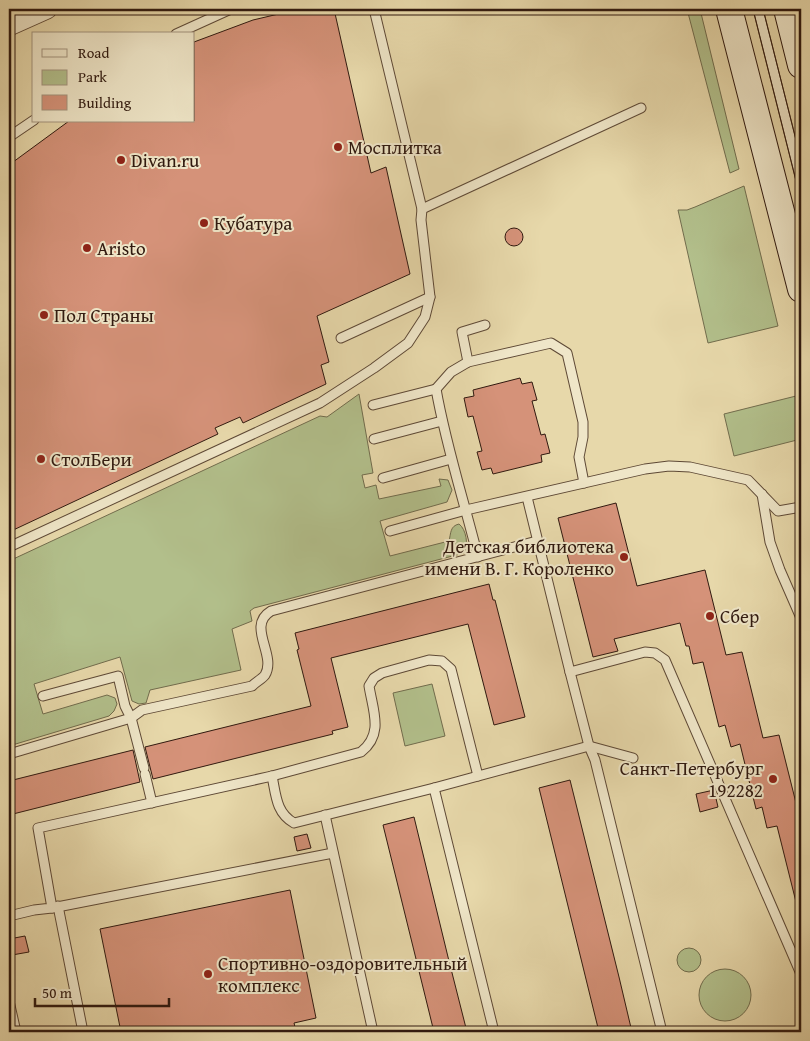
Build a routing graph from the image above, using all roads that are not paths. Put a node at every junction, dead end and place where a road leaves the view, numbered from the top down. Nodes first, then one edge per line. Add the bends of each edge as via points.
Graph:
1 (47, 9) edge
2 (231, 9) edge
3 (374, 9) edge
4 (729, 9) edge
5 (758, 9) edge
6 (787, 9) edge
7 (9, 26) edge
8 (180, 32) edge
9 (801, 65) edge
10 (641, 108) dead end
11 (32, 121) edge
12 (9, 138) edge
13 (801, 180) edge
14 (422, 209) junction
15 (801, 289) edge
16 (430, 298) junction
17 (485, 325) dead end
18 (340, 338) dead end
19 (468, 362) junction
20 (436, 389) junction
21 (372, 405) dead end
22 (442, 421) junction
23 (374, 439) dead end
24 (451, 459) junction
25 (383, 478) dead end
26 (584, 483) junction
27 (762, 494) junction
28 (527, 497) junction
29 (801, 507) edge
30 (466, 510) junction
31 (390, 531) dead end
32 (536, 541) junction
33 (9, 547) edge
34 (478, 557) junction
35 (801, 618) edge
36 (570, 672) junction
37 (43, 696) dead end
38 (131, 718) junction
39 (589, 746) junction
40 (9, 754) edge
41 (633, 758) dead end
42 (272, 776) junction
43 (478, 776) junction
44 (434, 788) junction
45 (152, 803) junction
46 (325, 815) junction
47 (333, 853) junction
48 (55, 907) junction
49 (9, 916) edge
50 (801, 974) edge
51 (9, 1001) edge
52 (16, 1032) edge
53 (83, 1032) edge
54 (372, 1032) edge
55 (494, 1032) edge
56 (662, 1032) edge

1 - 7 street
2 - 8 lane
3 - 14 lane
4 - 15 main road
5 - 13 lane
6 - 9 main road
10 - 14 lane
11 - 12 lane
14 - 16 lane
16 - 18 lane
16 - 33 lane via 425,317 408,343 320,403
17 - 19 lane via 462,332
19 - 20 lane via 451,372
19 - 26 lane via 551,343 567,353 583,422 579,457
20 - 21 lane
20 - 22 lane
22 - 23 lane
22 - 24 lane
24 - 25 lane
24 - 30 lane
26 - 27 lane via 645,469 690,467 748,480
26 - 28 lane
27 - 29 lane via 778,511
27 - 35 lane via 770,542
28 - 30 lane
28 - 32 lane
30 - 31 lane
30 - 34 lane
32 - 34 lane
32 - 36 lane
34 - 38 lane via 264,615 260,624 268,666 264,676 252,686 142,710
36 - 39 lane
36 - 50 lane via 645,652 655,653 665,660
37 - 38 lane via 118,676
38 - 40 lane
38 - 45 lane
39 - 41 lane
39 - 43 lane
39 - 56 lane
42 - 43 lane via 360,752 367,747 376,727 369,686 374,678 429,660 442,661 452,669
42 - 45 lane
42 - 46 lane via 278,808 285,818 294,823
43 - 44 lane
44 - 46 lane
44 - 55 lane
45 - 48 lane via 38,828
46 - 47 lane
47 - 48 lane
47 - 54 lane
48 - 49 lane
48 - 53 lane
51 - 52 lane

